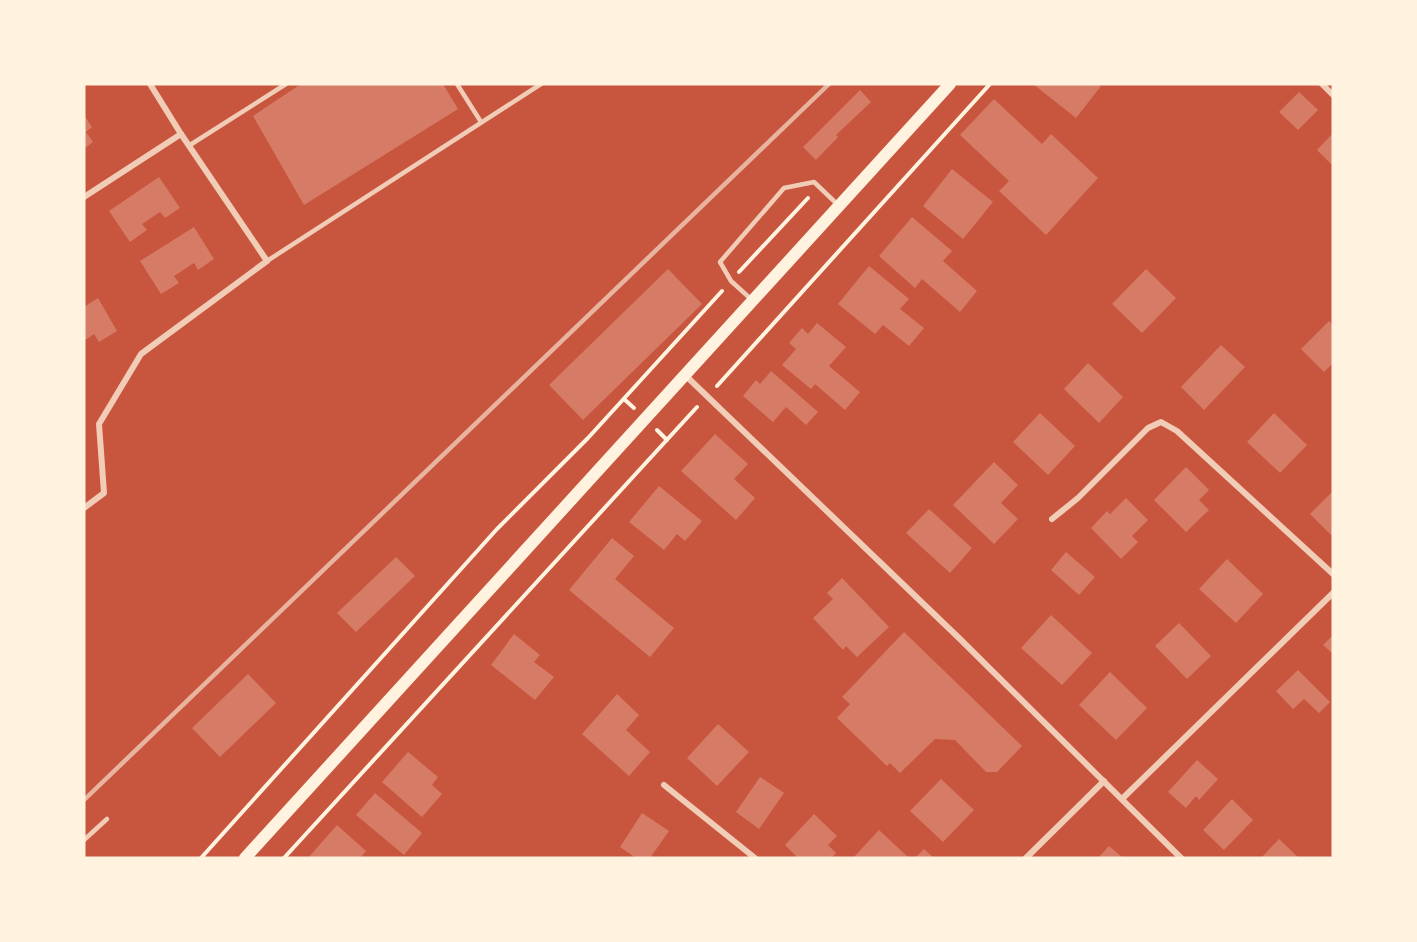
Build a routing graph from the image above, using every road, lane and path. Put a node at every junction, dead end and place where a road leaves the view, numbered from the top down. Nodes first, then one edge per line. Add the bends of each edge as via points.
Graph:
1 (150, 84) edge
2 (286, 84) edge
3 (457, 84) edge
4 (541, 84) edge
5 (950, 84) edge
6 (990, 84) edge
7 (1322, 84) edge
8 (1333, 95) edge
9 (482, 123) junction
10 (181, 134) junction
11 (190, 145) junction
12 (818, 187) junction
13 (84, 197) edge
14 (839, 206) junction
15 (267, 261) junction
16 (731, 281) junction
17 (752, 301) junction
18 (684, 375) junction
19 (707, 396) junction
20 (84, 508) edge
21 (1052, 519) dead end
22 (1333, 574) edge
23 (1333, 593) edge
24 (1104, 781) junction
25 (664, 785) dead end
26 (1122, 799) junction
27 (106, 819) dead end
28 (84, 840) edge
29 (201, 858) edge
30 (245, 858) edge
31 (284, 858) edge
32 (755, 858) edge
33 (1026, 858) edge
34 (1181, 858) edge

1 - 10 street
2 - 11 lane
3 - 9 lane
4 - 9 lane
5 - 14 main road
6 - 19 path
7 - 8 street
9 - 15 lane
10 - 11 street
10 - 13 street
11 - 15 street
12 - 14 lane
12 - 16 path
12 - 16 lane via 814,182 784,188 720,262
14 - 17 main road
15 - 20 street via 141,354 99,424 104,493
16 - 17 lane
16 - 29 path via 588,438 497,529
17 - 18 main road
18 - 19 street
18 - 30 main road
19 - 24 street
19 - 31 path
21 - 22 street via 1148,428 1161,422 1178,431
23 - 26 street
24 - 26 street
24 - 33 street
25 - 32 street
26 - 34 street
27 - 28 lane

